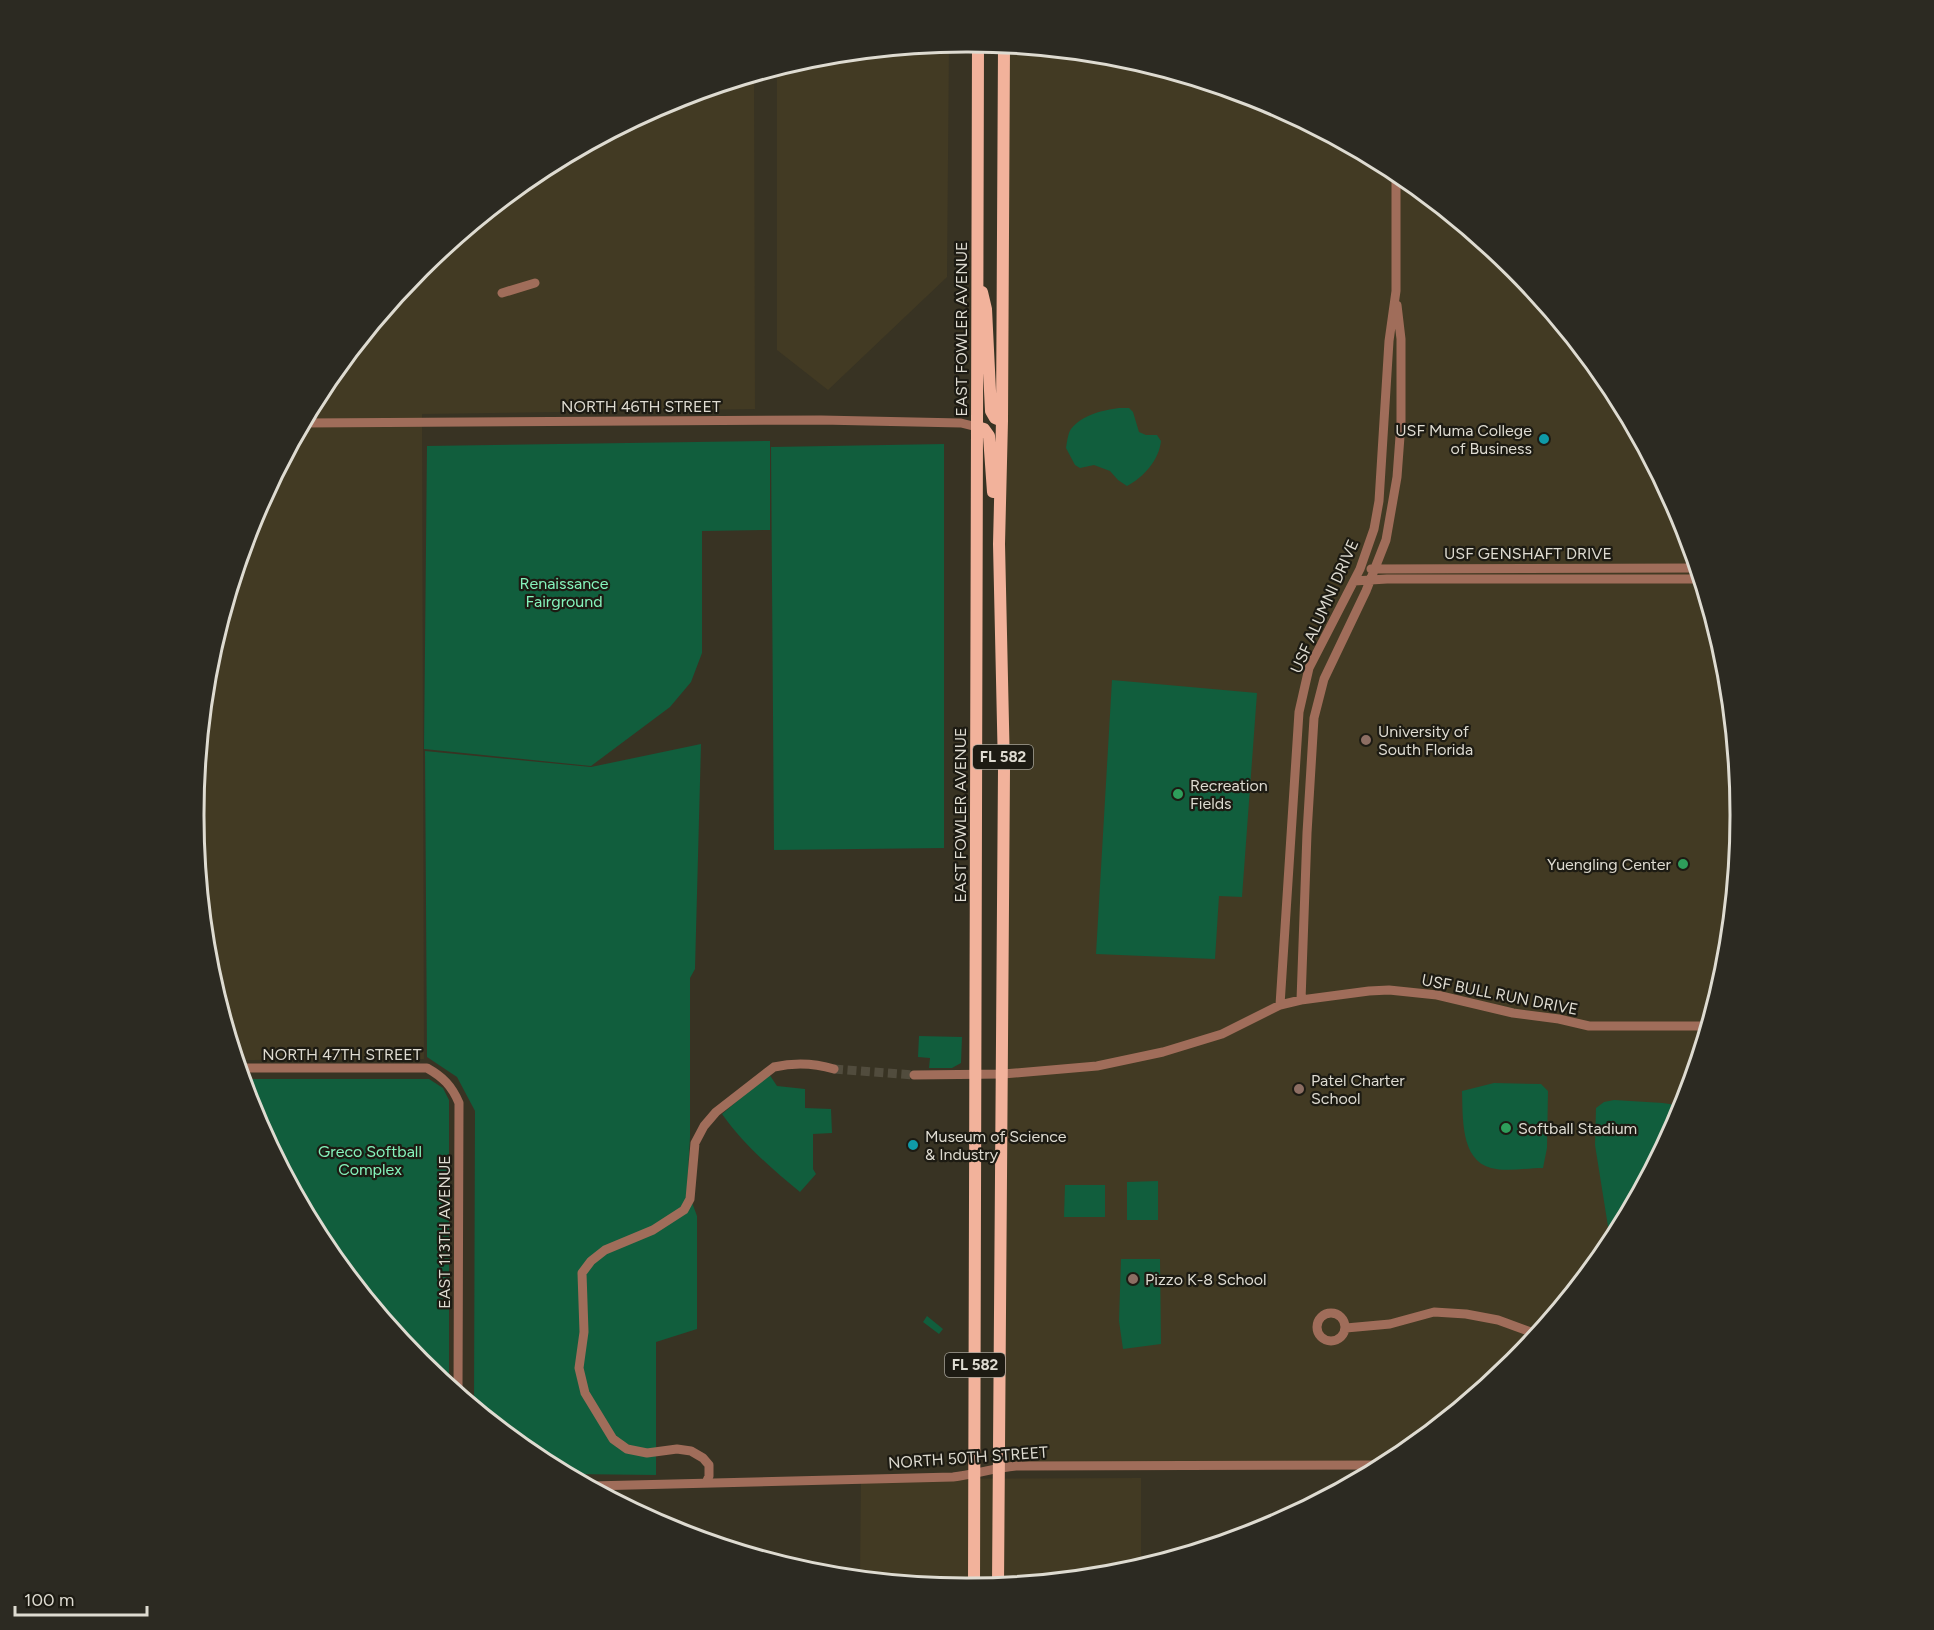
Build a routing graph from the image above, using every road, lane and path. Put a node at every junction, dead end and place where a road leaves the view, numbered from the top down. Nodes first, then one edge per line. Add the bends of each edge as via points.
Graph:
1 (978, 52) edge
2 (1004, 53) edge
3 (1396, 185) edge
4 (978, 282) junction
5 (535, 283) dead end
6 (1396, 291) junction
7 (502, 293) dead end
8 (1002, 421) junction
9 (314, 423) edge
10 (977, 427) junction
11 (999, 544) junction
12 (1688, 568) edge
13 (1360, 569) junction
14 (1376, 569) junction
15 (1371, 579) junction
16 (1692, 579) edge
17 (1354, 581) junction
18 (1301, 1000) junction
19 (1280, 1005) junction
20 (1700, 1026) edge
21 (248, 1068) edge
22 (834, 1070) tunnel mouth
23 (975, 1074) junction
24 (1003, 1074) junction
25 (914, 1075) tunnel mouth
26 (441, 1076) joint
27 (1346, 1328) dead end
28 (1528, 1331) edge
29 (458, 1382) edge
30 (1364, 1465) edge
31 (998, 1468) junction
32 (975, 1474) junction
33 (706, 1483) junction
34 (605, 1486) edge
35 (998, 1577) edge
36 (976, 1578) edge

1 - 4 main road, EAST FOWLER AVENUE / FL 582
2 - 8 main road, FL 582
3 - 6 street, USF ALUMNI DRIVE
4 - 8 main road via 986,309 991,412
4 - 10 main road, EAST FOWLER AVENUE / FL 582
5 - 7 street
6 - 13 street, USF ALUMNI DRIVE via 1379,501
6 - 14 street, USF ALUMNI DRIVE via 1401,339 1401,423 1394,501
8 - 11 main road, FL 582
9 - 10 street, NORTH 46TH STREET via 821,420 961,423
10 - 11 main road via 989,436 994,524
10 - 23 main road, EAST FOWLER AVENUE / FL 582
11 - 24 main road, FL 582 via 1004,769
12 - 14 street, USF GENSHAFT DRIVE
13 - 14 street, USF GENSHAFT DRIVE
13 - 17 street, USF ALUMNI DRIVE
14 - 15 street, USF ALUMNI DRIVE
15 - 16 street, USF GENSHAFT DRIVE
15 - 17 street, USF GENSHAFT DRIVE
15 - 18 street, USF ALUMNI DRIVE via 1324,679 1314,718
17 - 19 street, USF ALUMNI DRIVE via 1310,668 1299,712
18 - 19 street, USF BULL RUN DRIVE
18 - 20 street, USF BULL RUN DRIVE via 1389,990 1450,997 1589,1026
19 - 24 street, USF BULL RUN DRIVE via 1222,1034 1163,1052 1097,1066
21 - 26 street, NORTH 47TH STREET via 427,1068
22 - 33 street via 817,1064 774,1067 716,1112 695,1143 690,1199 684,1210 653,1230 605,1250 582,1273 584,1332 579,1368 585,1393 613,1439 627,1449 646,1453 691,1451 709,1465
23 - 24 street, USF BULL RUN DRIVE
23 - 25 street, USF BULL RUN DRIVE
23 - 32 main road, EAST FOWLER AVENUE / FL 582
24 - 31 main road, FL 582
26 - 29 street, EAST 113TH AVENUE via 454,1090 459,1103
27 - 28 street via 1390,1324 1434,1312 1498,1320
30 - 31 street, NORTH 50TH STREET
31 - 32 street, NORTH 50TH STREET
31 - 35 main road, FL 582
32 - 33 street, NORTH 50TH STREET
32 - 36 main road, EAST FOWLER AVENUE / FL 582
33 - 34 street, NORTH 50TH STREET

